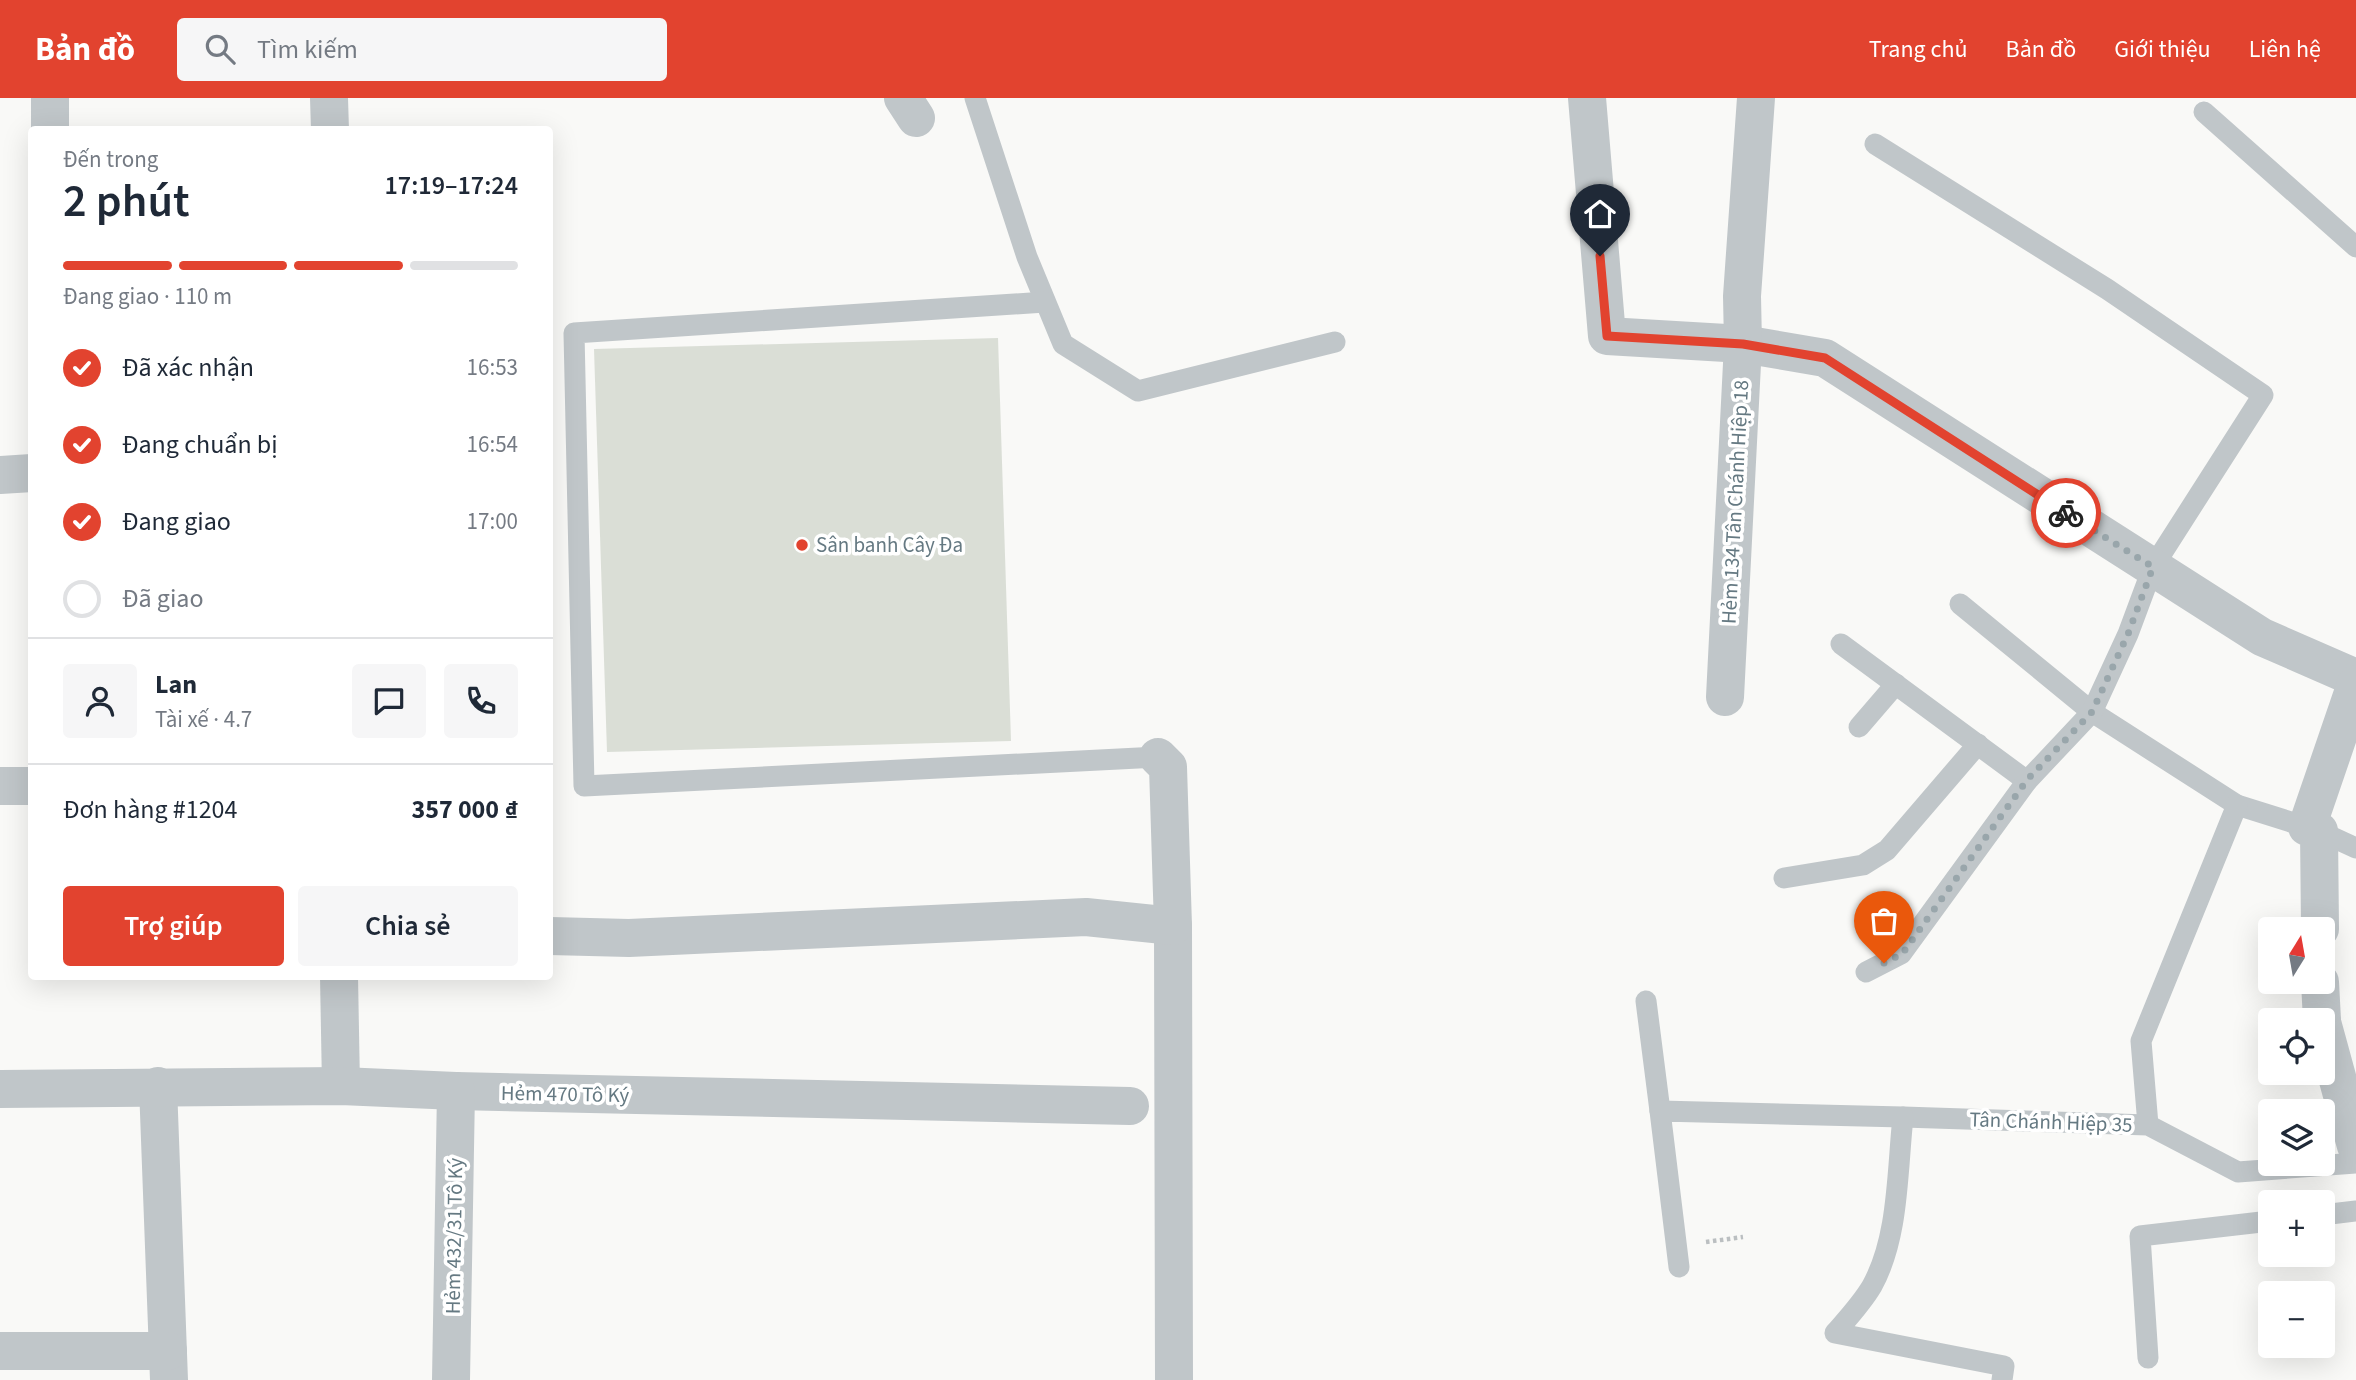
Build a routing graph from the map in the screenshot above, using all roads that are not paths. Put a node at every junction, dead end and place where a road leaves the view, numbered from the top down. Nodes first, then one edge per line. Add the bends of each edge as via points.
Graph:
1 (50, 98) edge
2 (329, 98) edge
3 (975, 98) edge
4 (1587, 98) edge
5 (1756, 98) edge
6 (2204, 112) dead end
7 (50, 126) edge
8 (330, 126) edge
9 (1875, 144) dead end
10 (2356, 247) edge
11 (1045, 302) junction
12 (1335, 342) dead end
13 (1743, 344) junction
14 (28, 473) edge
15 (0, 475) edge
16 (2153, 567) junction
17 (1960, 604) dead end
18 (1841, 644) dead end
19 (2356, 678) edge
20 (1896, 684) junction
21 (2356, 684) edge
22 (1725, 697) dead end
23 (2092, 712) junction
24 (1859, 727) dead end
25 (1978, 744) junction
26 (1158, 757) joint
27 (2027, 780) junction
28 (0, 786) edge
29 (28, 786) edge
30 (2237, 805) junction
31 (2313, 829) junction
32 (2356, 848) edge
33 (1784, 878) dead end
34 (2319, 917) edge
35 (1173, 926) junction
36 (553, 936) edge
37 (1866, 972) dead end
38 (339, 980) edge
39 (1646, 1001) dead end
40 (2335, 1069) edge
41 (158, 1086) junction
42 (341, 1086) junction
43 (0, 1089) edge
44 (456, 1091) junction
45 (1130, 1106) dead end
46 (1660, 1111) junction
47 (1903, 1117) junction
48 (2148, 1125) junction
49 (2356, 1146) edge
50 (2356, 1163) edge
51 (2356, 1211) edge
52 (2335, 1213) edge
53 (2258, 1222) edge
54 (1682, 1252) road end
55 (0, 1351) edge
56 (2148, 1358) dead end
57 (168, 1366) edge
58 (2003, 1373) edge
59 (451, 1380) edge
60 (1174, 1380) edge

1 - 7 street
2 - 8 street
3 - 11 lane
4 - 13 street via 1607,336
5 - 13 street, Hẻm 134 Tân Chánh Hiệp 18 via 1742,296
6 - 10 lane
9 - 16 lane via 2107,289 2263,395
11 - 12 lane via 1063,344 1138,391
11 - 26 lane via 574,334 584,786
13 - 16 street via 1825,358
13 - 22 street, Hẻm 134 Tân Chánh Hiệp 18
14 - 15 street
16 - 19 street via 2262,638
16 - 23 lane
17 - 23 lane
18 - 20 lane
20 - 24 lane
20 - 25 lane
21 - 31 street
23 - 27 lane
23 - 30 lane
25 - 27 lane
25 - 33 lane via 1887,850 1863,865
26 - 35 street via 1168,767
27 - 37 lane via 1902,954
28 - 29 street
30 - 31 lane
30 - 48 lane via 2141,1041
31 - 32 lane
31 - 34 street
35 - 36 street via 1086,917 629,938
35 - 60 street
38 - 42 street
39 - 46 lane
40 - 49 street
41 - 42 street, Hẻm 470 Tô Ký
41 - 43 street, Hẻm 470 Tô Ký
41 - 57 street
42 - 44 street, Hẻm 470 Tô Ký
44 - 45 street, Hẻm 470 Tô Ký
44 - 59 street, Hẻm 432/31 Tô Ký
46 - 47 lane, Tân Chánh Hiệp 35
46 - 54 lane
47 - 48 lane, Tân Chánh Hiệp 35
47 - 58 lane via 1885,1257 1871,1289 1835,1333
48 - 50 lane, Tân Chánh Hiệp 35 via 2238,1172
51 - 52 lane
53 - 56 lane via 2140,1236
55 - 57 street

